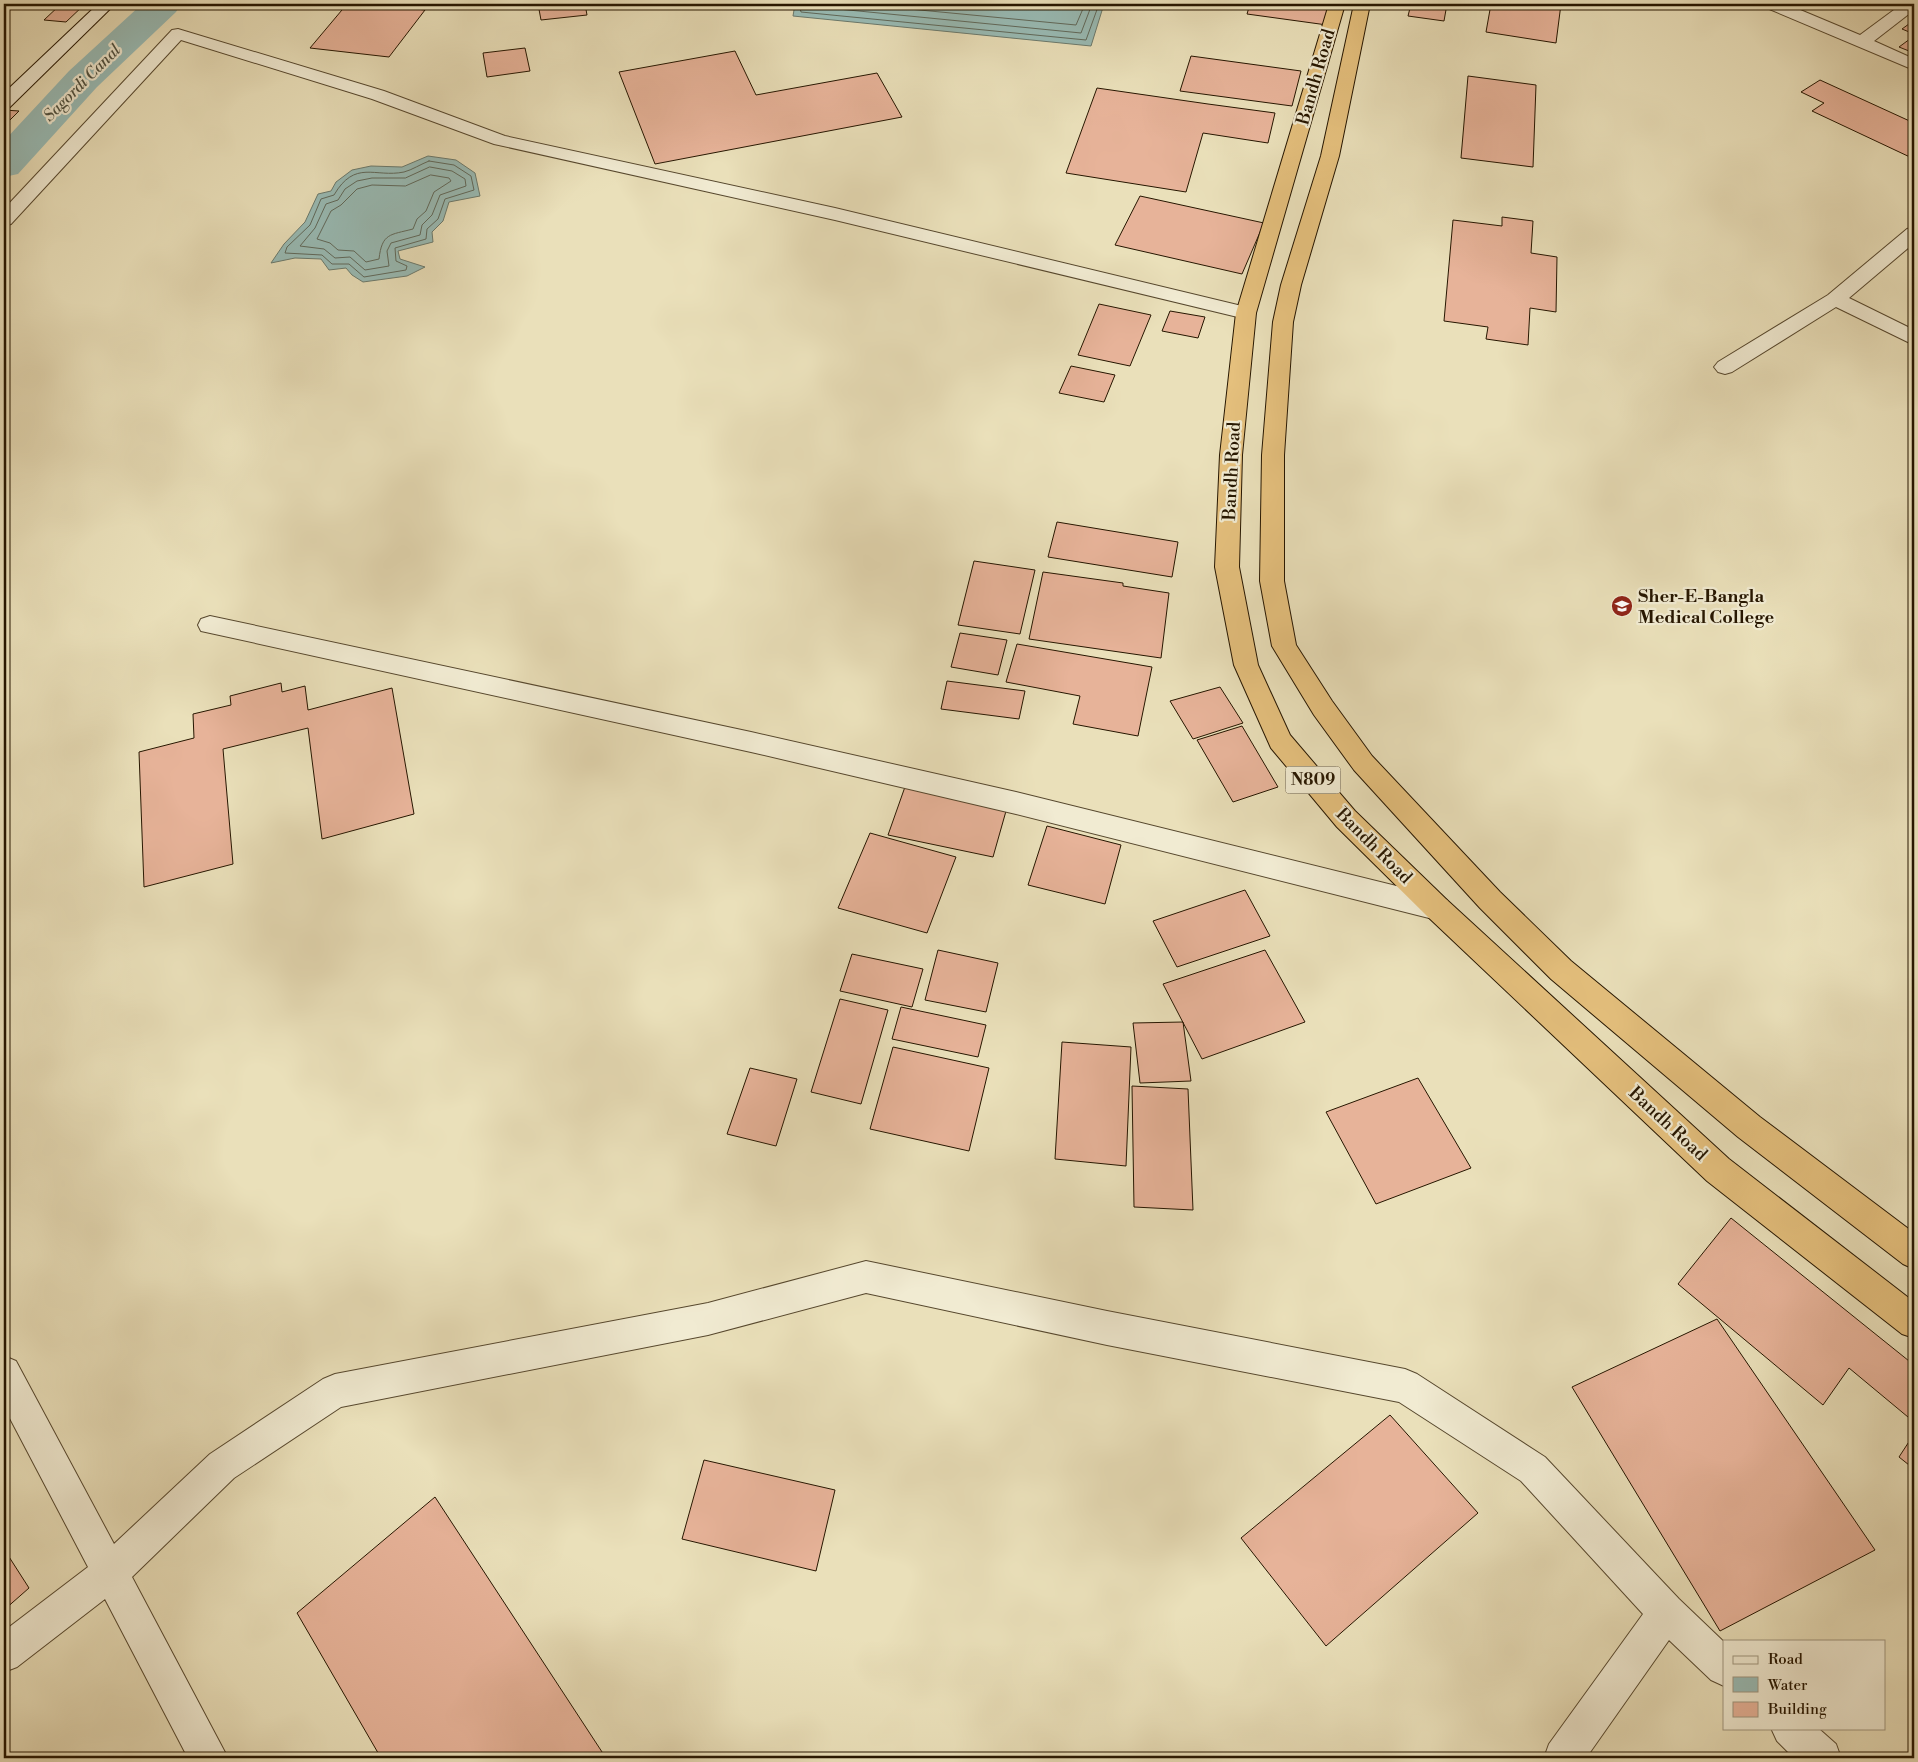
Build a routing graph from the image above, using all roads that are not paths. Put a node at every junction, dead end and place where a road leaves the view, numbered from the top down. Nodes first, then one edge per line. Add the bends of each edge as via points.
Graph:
1 (107, 4) edge
2 (1337, 4) edge
3 (1362, 4) edge
4 (1773, 4) edge
5 (1912, 4) edge
6 (1862, 42) junction
7 (1914, 65) edge
8 (4, 103) edge
9 (4, 220) edge
10 (1914, 233) edge
11 (1835, 299) junction
12 (1246, 313) junction
13 (1914, 338) edge
14 (1725, 367) dead end
15 (210, 625) dead end
16 (1437, 908) junction
17 (1914, 1253) edge
18 (1914, 1322) edge
19 (4, 1373) edge
20 (111, 1572) junction
21 (1666, 1612) junction
22 (4, 1654) edge
23 (1723, 1666) edge
24 (1792, 1730) edge
25 (209, 1758) edge
26 (1563, 1758) edge
27 (1822, 1758) edge

1 - 8 street
2 - 12 highway, Bandh Road / N809
3 - 17 highway, Bandh Road / N809 via 1330,156 1283,322 1273,455 1272,581 1284,646 1362,763 1490,900 1561,970 1749,1128
4 - 6 street
5 - 6 street
6 - 7 street
9 - 12 street via 178,34 378,95 500,140 835,214
10 - 11 street
11 - 13 street
11 - 14 street
12 - 16 highway, Bandh Road / N809 via 1231,455 1227,567 1246,665 1280,741 1346,818
15 - 16 street via 1016,803
16 - 18 highway, Bandh Road / N809 via 1718,1170
19 - 20 street
20 - 21 street via 222,1466 335,1391 708,1319 866,1277 1405,1386 1532,1468
20 - 22 street
20 - 25 street
21 - 23 street
21 - 26 street
24 - 27 street

